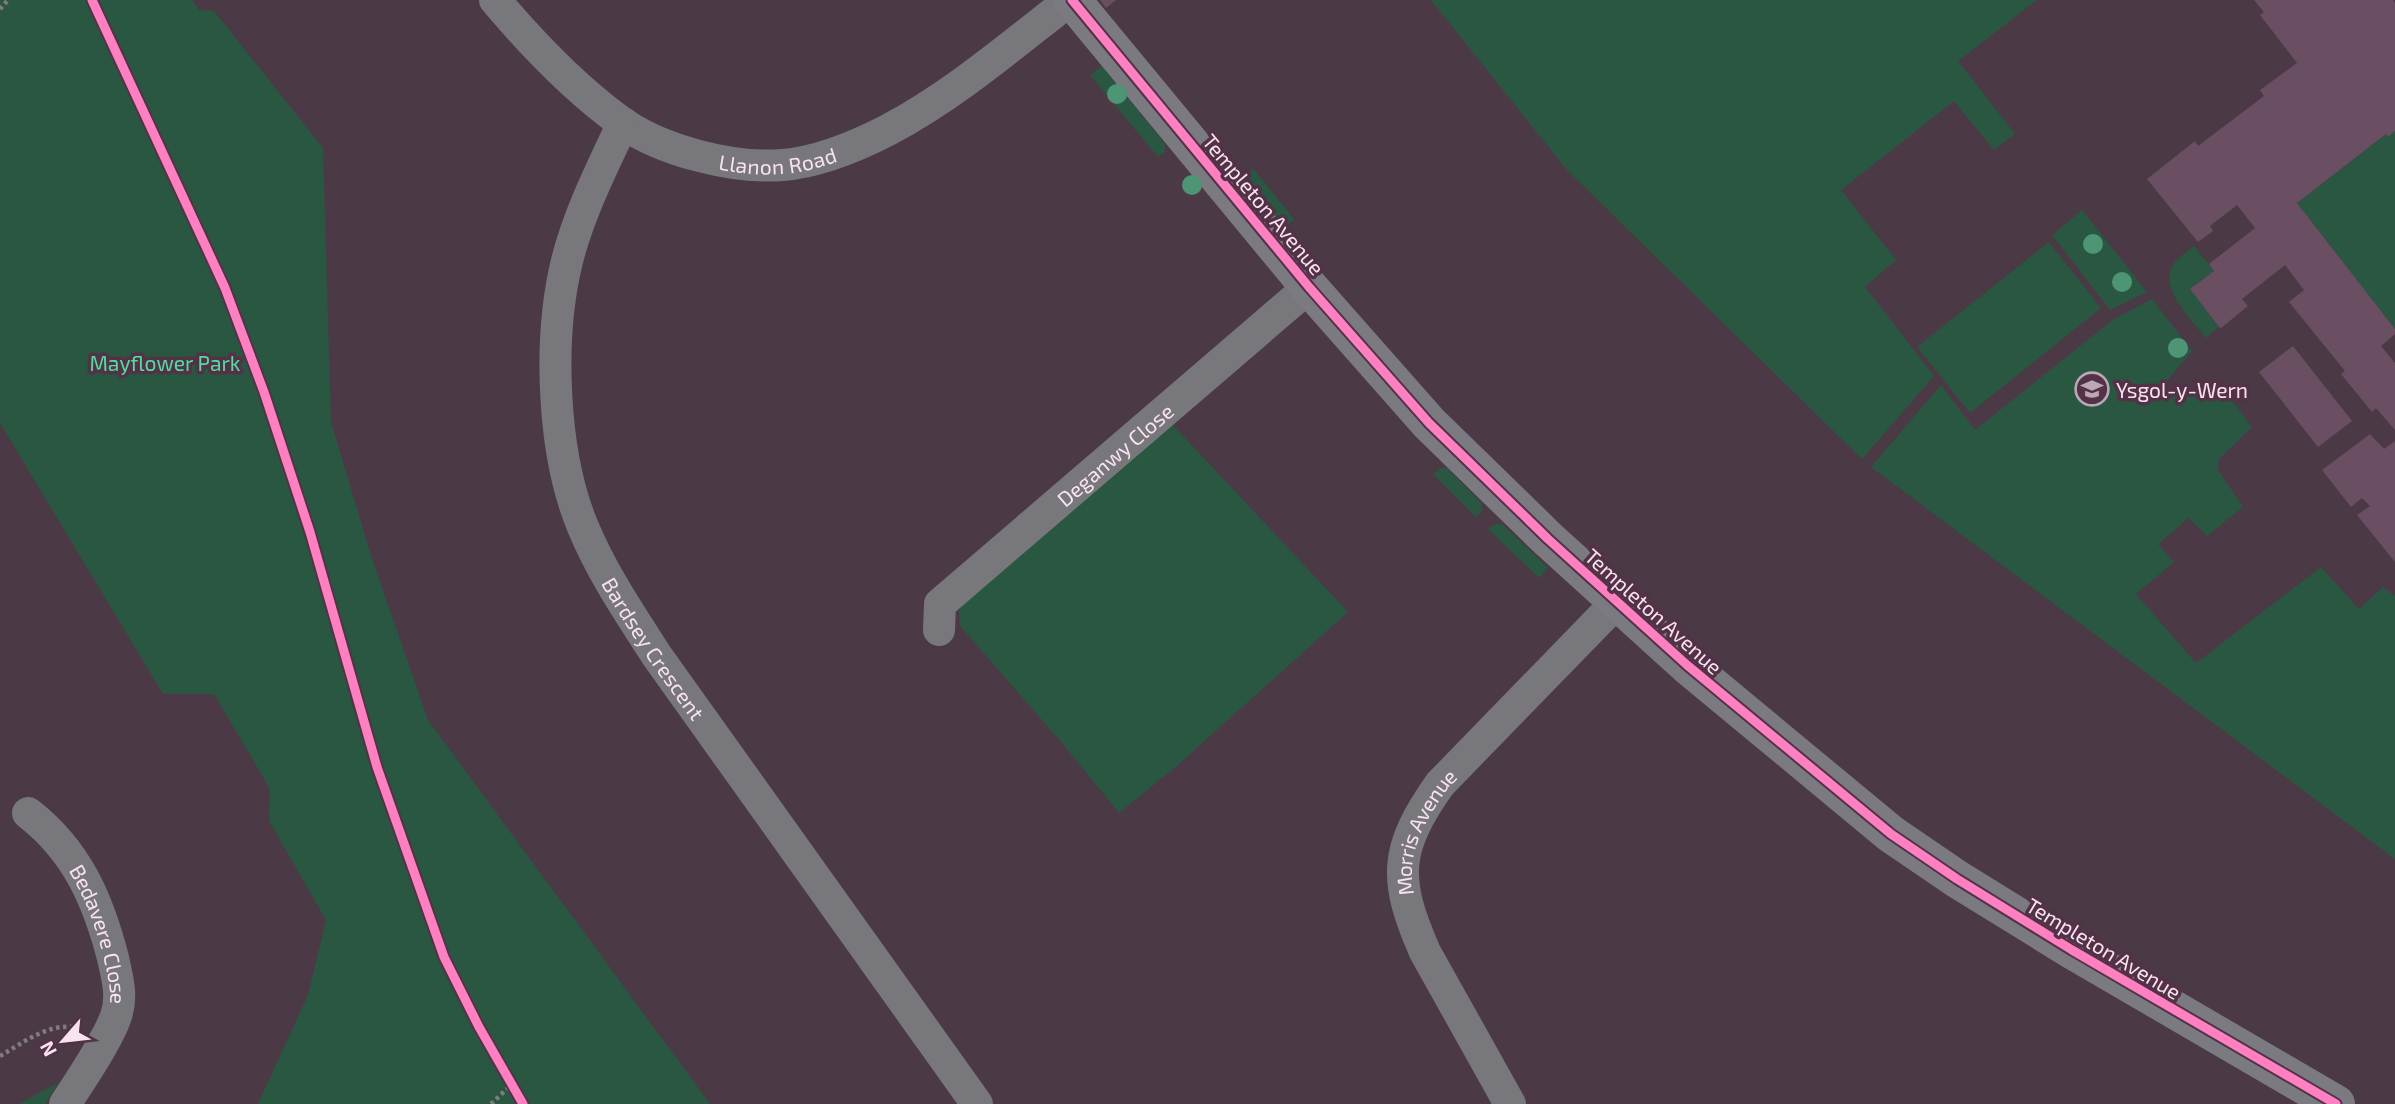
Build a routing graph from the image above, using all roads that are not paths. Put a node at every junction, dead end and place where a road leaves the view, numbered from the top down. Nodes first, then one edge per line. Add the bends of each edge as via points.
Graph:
1 (495, 0) edge
2 (1071, 0) edge
3 (623, 123) junction
4 (1309, 287) junction
5 (1616, 603) junction
6 (939, 630) dead end
7 (28, 813) dead end
8 (65, 1104) edge
9 (977, 1104) edge
10 (1510, 1104) edge
11 (2336, 1104) edge

1 - 3 street, Llanon Road via 550,62
2 - 3 street, Llanon Road via 925,108 888,130 818,158 783,165 705,158
2 - 4 street, Templeton Avenue
3 - 9 street, Bardsey Crescent via 593,186 568,260 555,344 561,442 582,526 613,589 657,656
4 - 5 street, Templeton Avenue via 1429,423
4 - 6 street, Deganwy Close via 940,604
5 - 10 street, Morris Avenue via 1440,784 1421,810 1404,851 1402,875 1416,931
5 - 11 street, Templeton Avenue via 1891,834 2072,950
7 - 8 street, Bedavere Close via 50,830 90,891 104,925 120,993 116,1016

